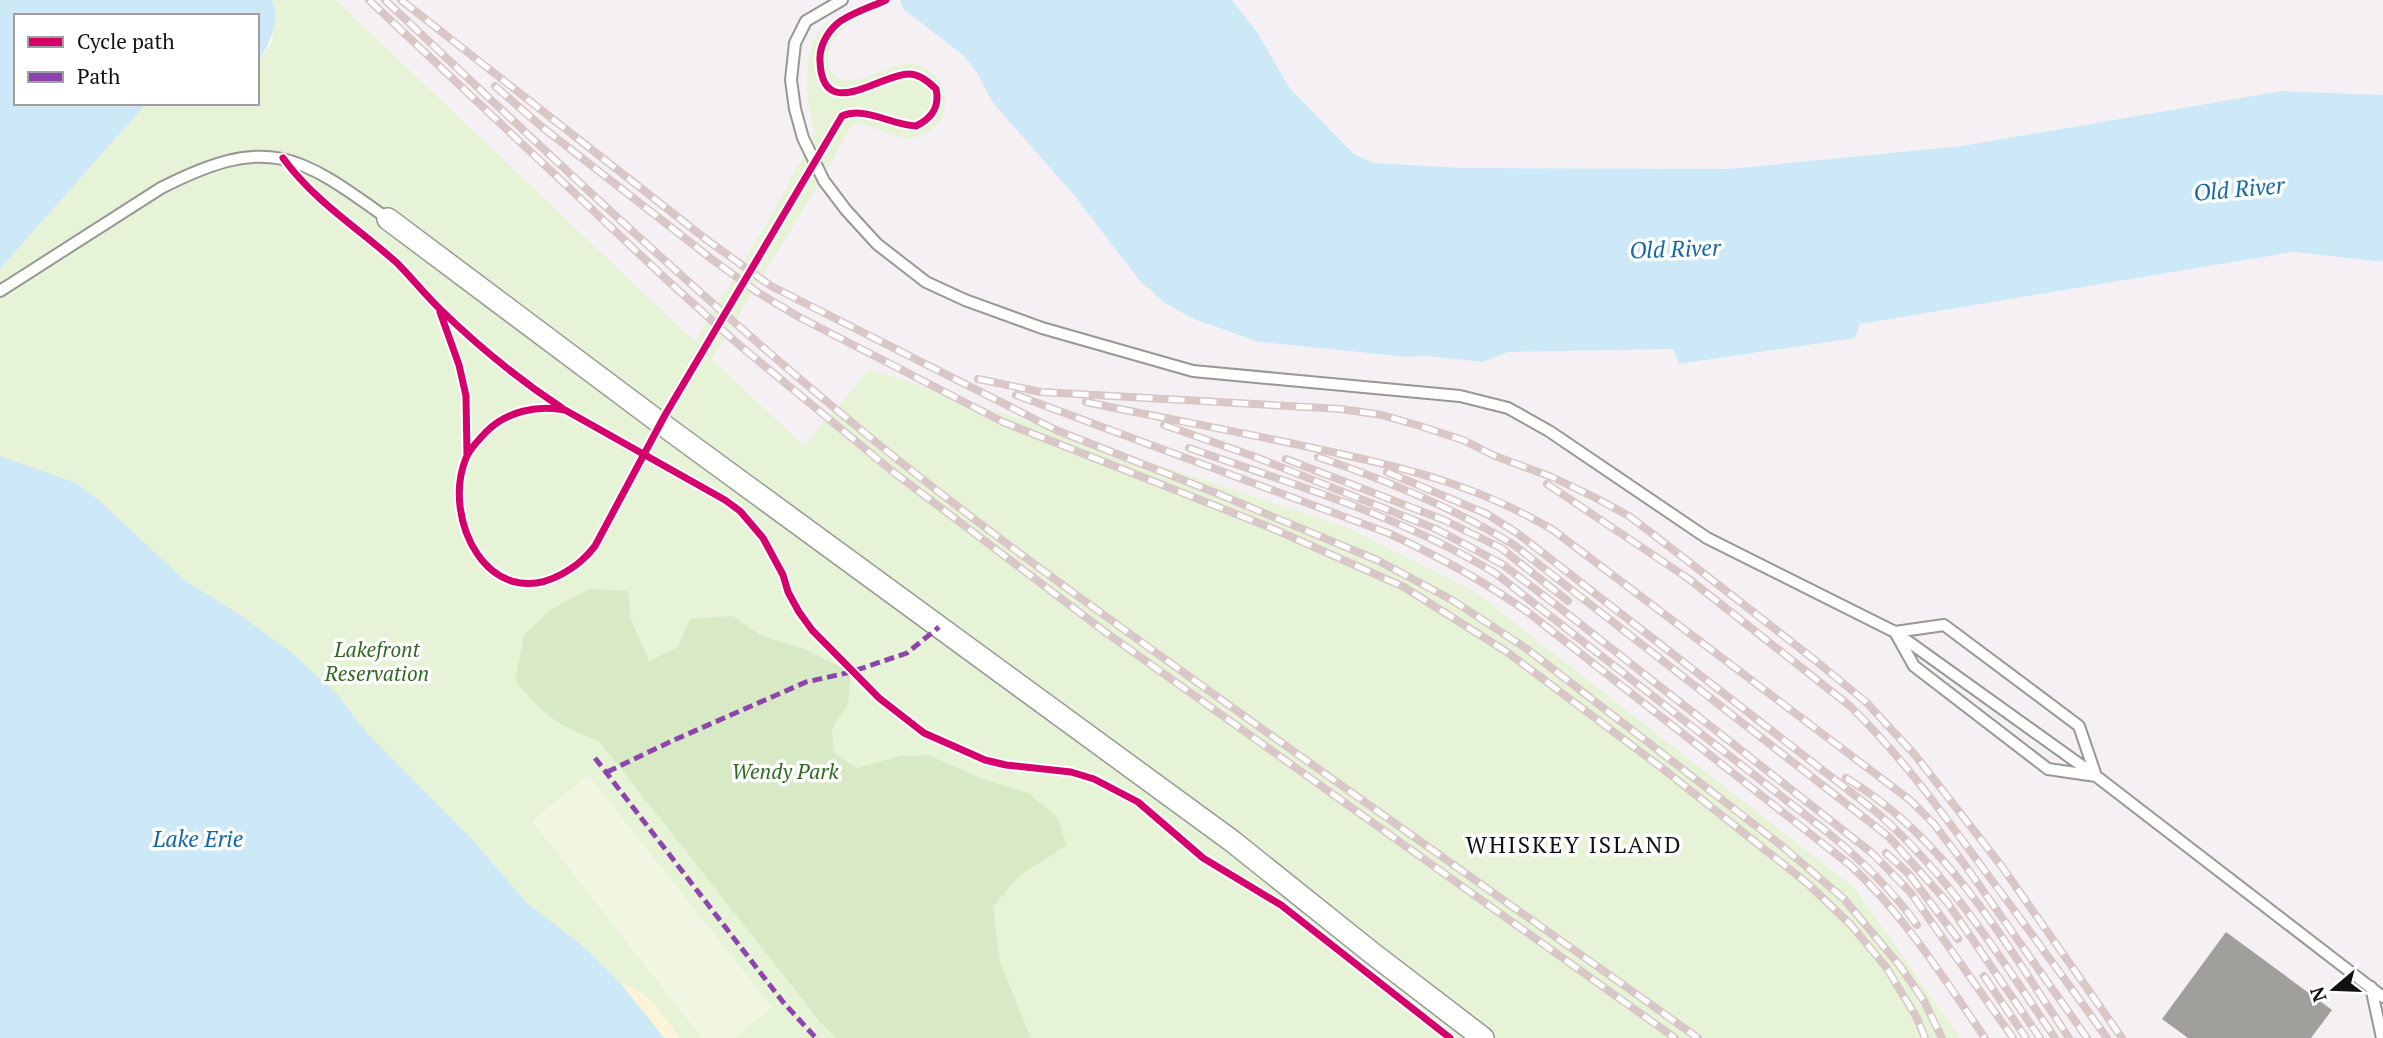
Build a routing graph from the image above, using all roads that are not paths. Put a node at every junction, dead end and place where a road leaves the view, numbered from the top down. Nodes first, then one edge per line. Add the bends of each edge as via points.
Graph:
1 (842, 0) edge
2 (387, 219) joint
3 (0, 290) edge
4 (1895, 632) junction
5 (2096, 776) junction
6 (2371, 987) junction
7 (2383, 997) edge
8 (1483, 1038) edge
9 (2382, 1038) edge

1 - 4 lane via 806,21 795,43 791,80 803,138 824,181 846,210 877,244 926,282 1042,328 1192,371 1460,396 1508,408 1707,538
2 - 3 lane via 312,168 283,158 234,159 161,188
2 - 8 street via 1232,842
4 - 5 lane
4 - 5 lane via 1914,667 2048,769
4 - 5 lane via 1944,625 2079,726
5 - 6 lane
6 - 7 lane
6 - 9 lane

